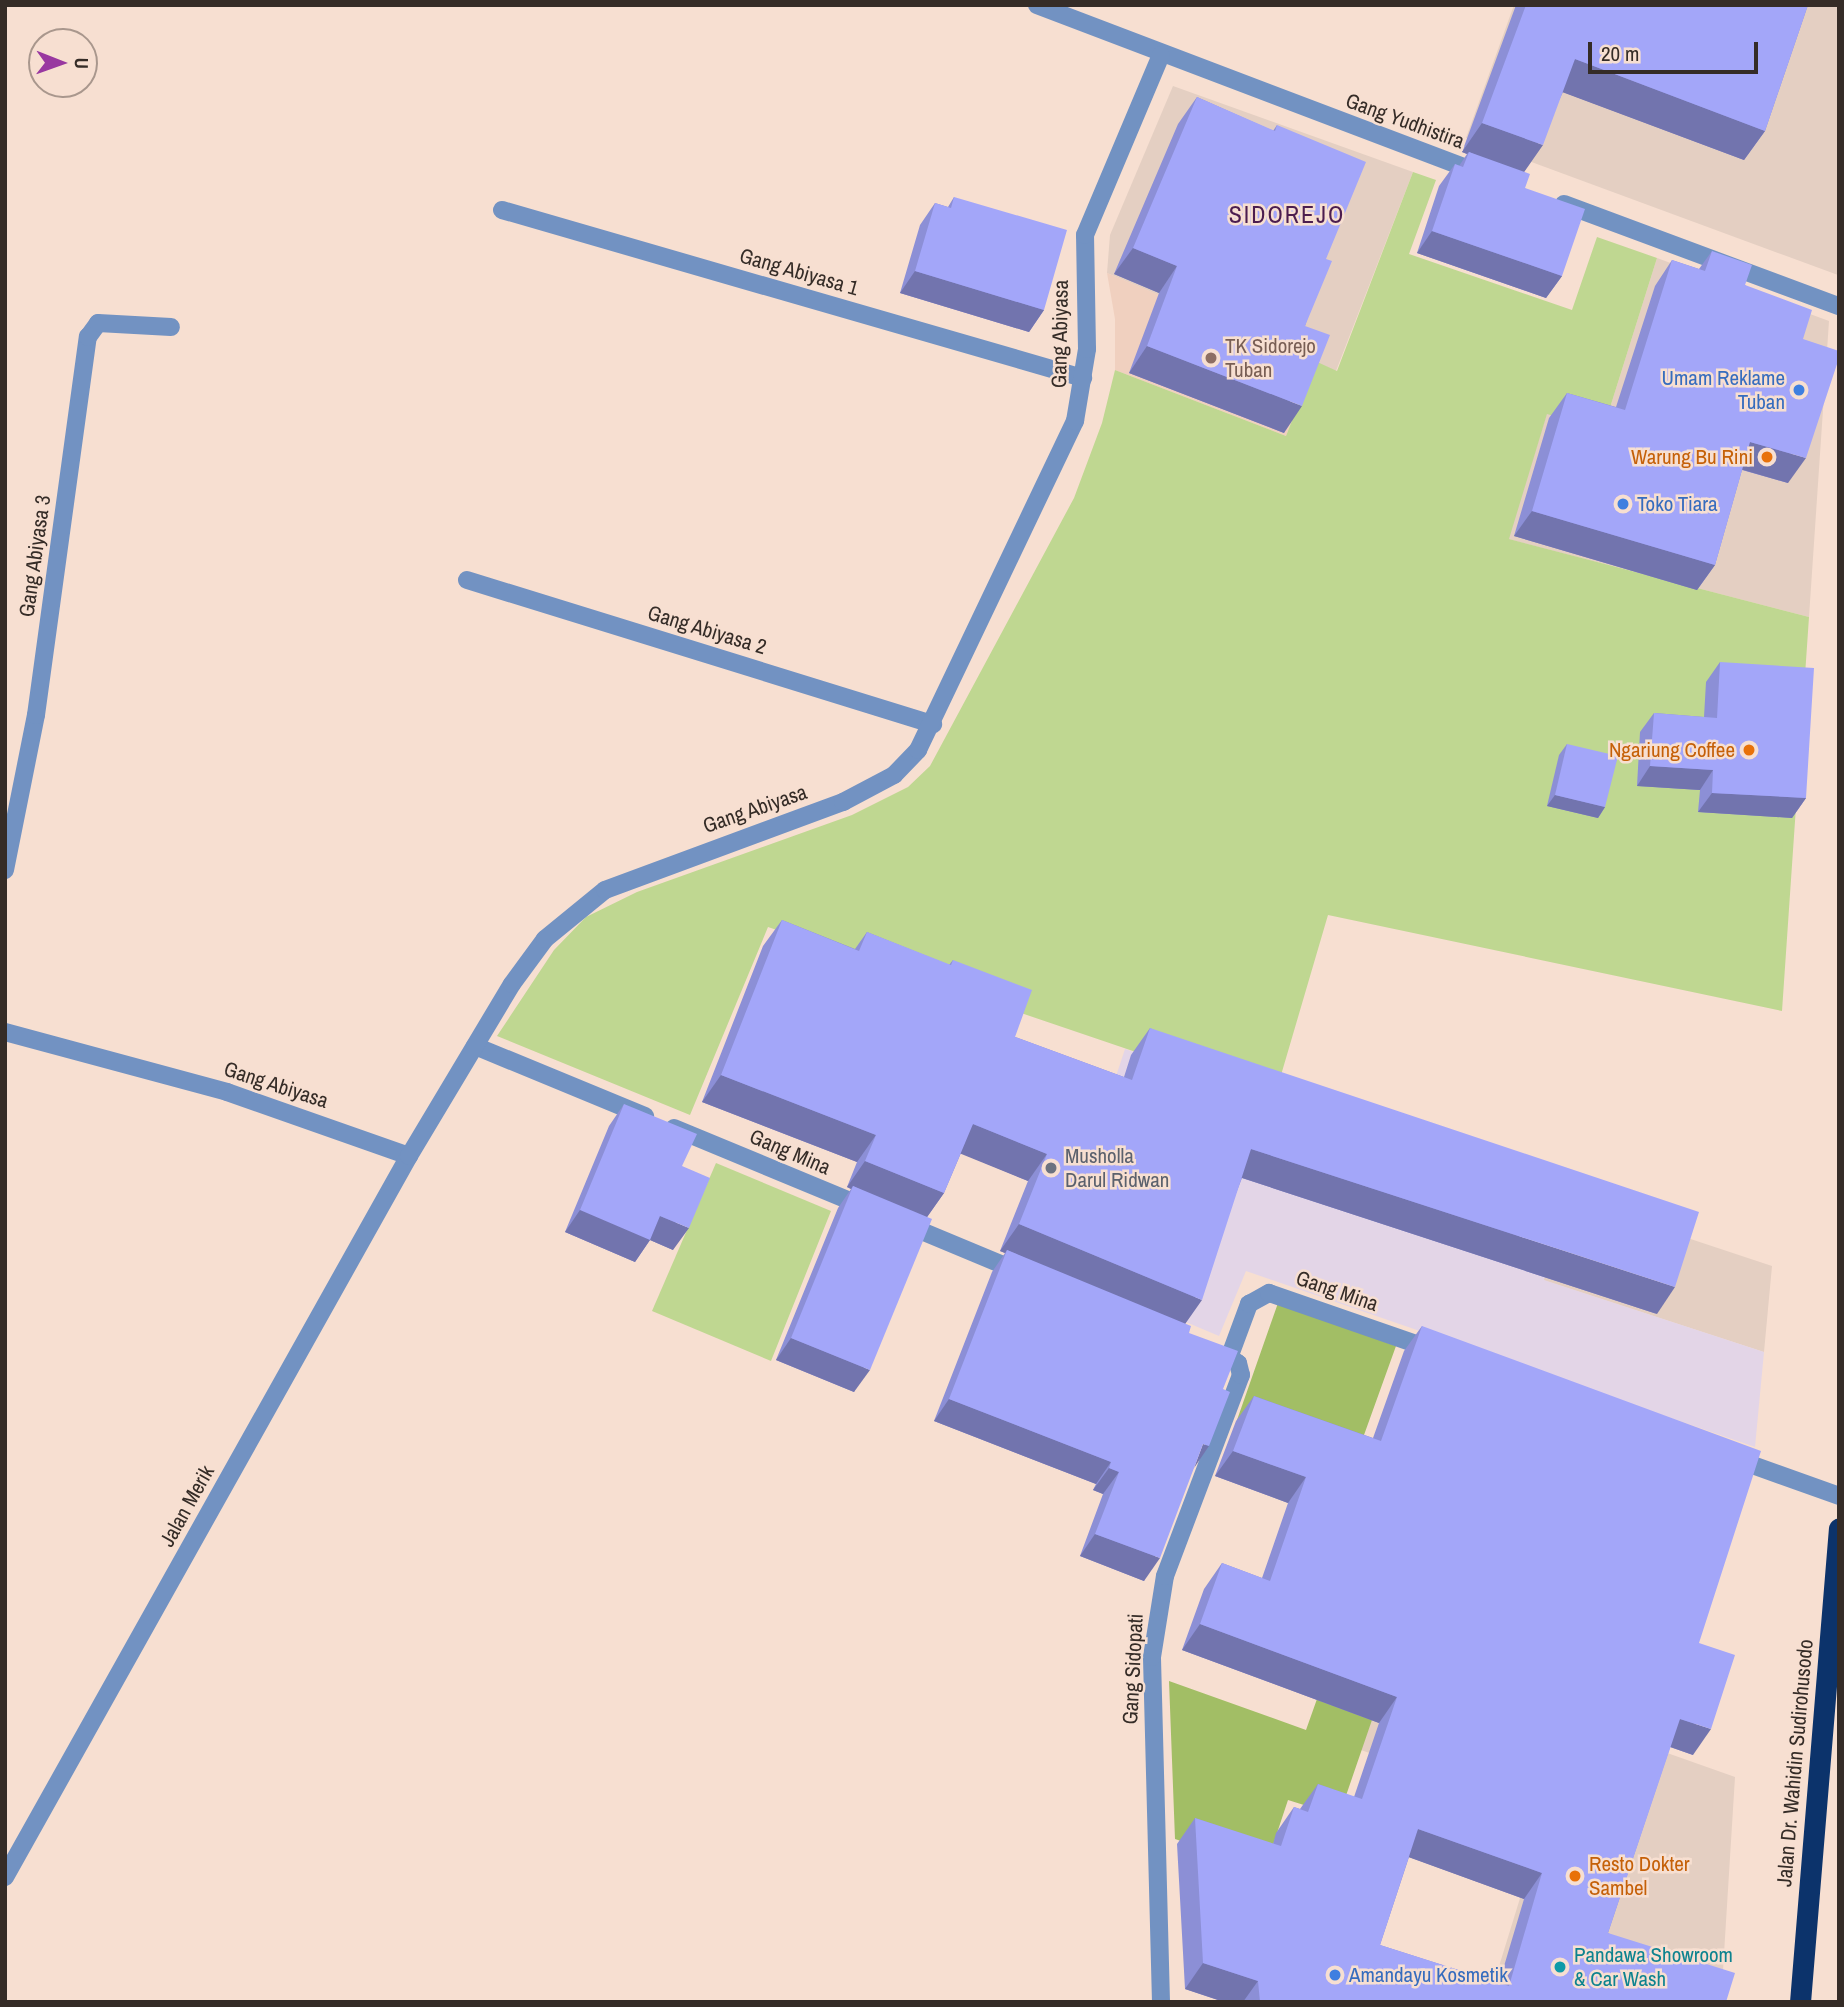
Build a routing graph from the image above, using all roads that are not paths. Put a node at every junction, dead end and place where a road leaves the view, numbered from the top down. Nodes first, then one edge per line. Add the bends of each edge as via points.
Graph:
1 (1037, 5) edge
2 (1161, 55) junction
3 (1500, 180) edge
4 (1552, 200) edge
5 (502, 210) dead end
6 (1839, 306) edge
7 (171, 327) dead end
8 (1083, 378) junction
9 (467, 580) dead end
10 (933, 724) junction
11 (5, 870) edge
12 (5, 1032) edge
13 (475, 1046) junction
14 (409, 1156) junction
15 (1039, 1279) edge
16 (1204, 1348) edge
17 (1446, 1354) edge
18 (1229, 1359) junction
19 (1721, 1453) edge
20 (1839, 1496) edge
21 (1839, 1529) edge
22 (5, 1878) edge
23 (1161, 2002) edge
24 (1800, 2002) edge

1 - 2 street, Gang Yudhistira
2 - 3 street, Gang Yudhistira
2 - 8 street, Gang Abiyasa via 1085,235
4 - 6 street
5 - 8 street, Gang Abiyasa 1
7 - 11 street, Gang Abiyasa 3 via 98,323 88,337 36,715
8 - 10 street, Gang Abiyasa via 1067,443
9 - 10 street, Gang Abiyasa 2
10 - 13 street, Gang Abiyasa via 908,763 864,792 628,879 583,904 545,939
12 - 14 street, Gang Abiyasa via 227,1092
13 - 14 street, Gang Abiyasa
13 - 15 street, Gang Mina
14 - 22 street, Jalan Merik
16 - 18 street
17 - 18 street, Gang Mina via 1269,1293 1249,1304
18 - 23 street, Gang Sidopati via 1238,1363 1241,1375 1165,1576 1153,1646 1151,1714
19 - 20 street
21 - 24 highway, Jalan Dr. Wahidin Sudirohusodo

